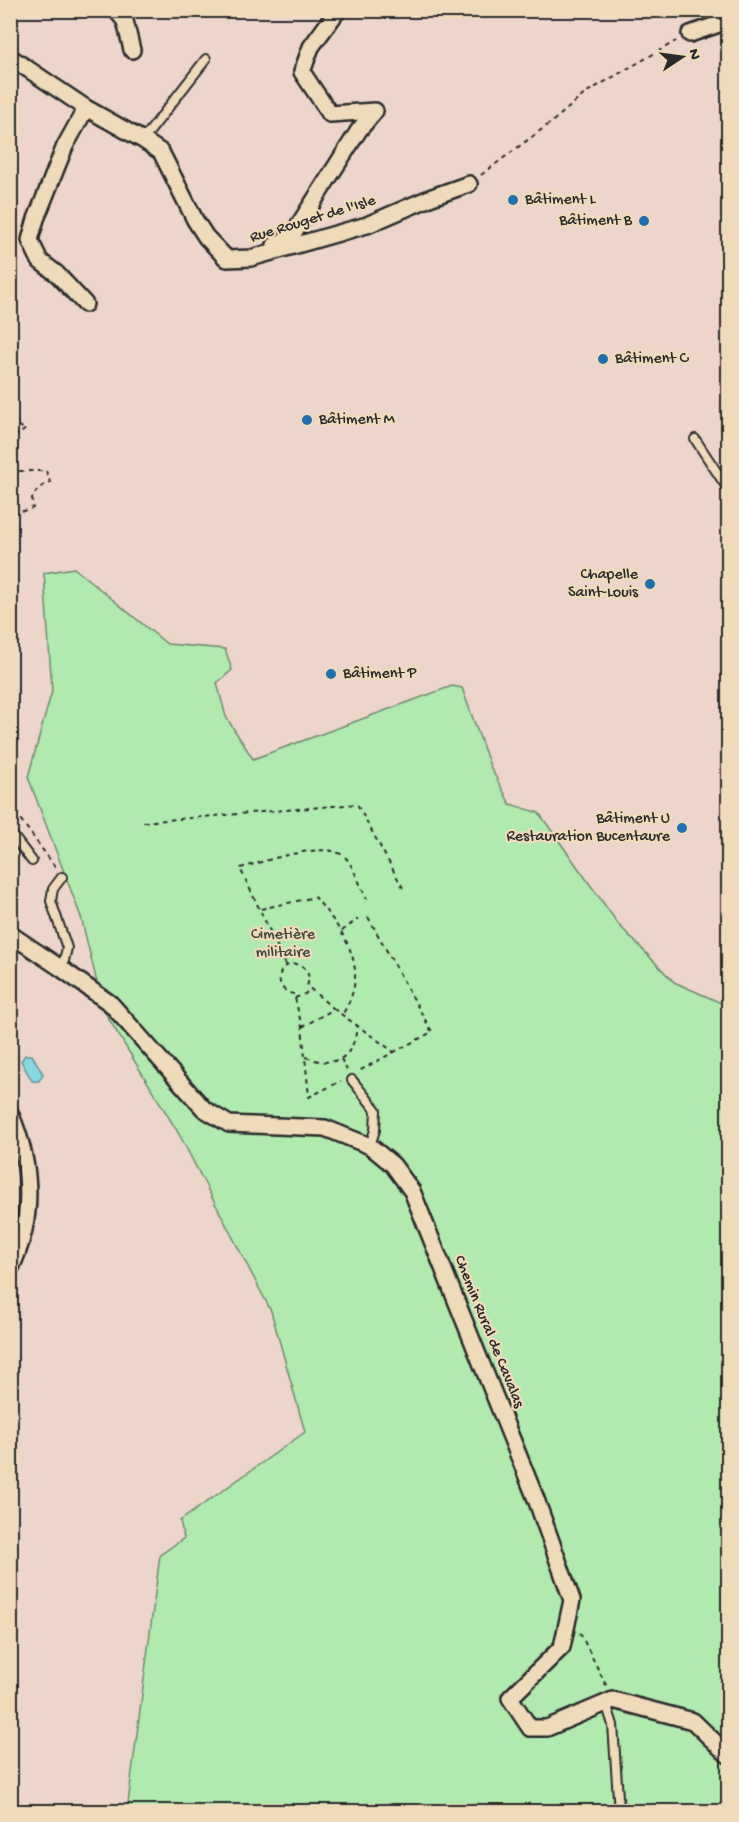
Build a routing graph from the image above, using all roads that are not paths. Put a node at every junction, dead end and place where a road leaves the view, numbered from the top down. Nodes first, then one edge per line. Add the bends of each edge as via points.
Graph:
1 (116, 10) edge
2 (338, 10) edge
3 (729, 17) edge
4 (690, 34) road end
5 (132, 50) dead end
6 (10, 57) edge
7 (206, 59) dead end
8 (86, 108) junction
9 (143, 140) junction
10 (469, 184) road end
11 (251, 258) junction
12 (85, 304) dead end
13 (695, 439) dead end
14 (729, 489) edge
15 (10, 832) edge
16 (32, 861) dead end
17 (62, 877) road end
18 (10, 934) edge
19 (62, 969) junction
20 (351, 1078) road end
21 (10, 1113) edge
22 (370, 1146) junction
23 (16, 1247) edge
24 (10, 1270) edge
25 (609, 1701) junction
26 (729, 1755) edge
27 (619, 1812) edge

1 - 5 street via 125,21
2 - 11 street via 311,47 302,72 330,114 375,111 291,237
3 - 4 street
6 - 8 street, Rue Rouget de l'Isle
7 - 9 lane
8 - 9 street, Rue Rouget de l'Isle
8 - 12 street via 65,146 30,240 40,261
9 - 11 street, Rue Rouget de l'Isle via 161,152 206,237 227,259
10 - 11 street, Rue Rouget de l'Isle via 367,225
13 - 14 lane
15 - 16 lane
17 - 19 lane via 53,889 51,901 67,948
18 - 19 street, Chemin Rural de Cavalas
19 - 22 street, Chemin Rural de Cavalas via 111,1005 204,1109 229,1124 325,1128
20 - 22 lane via 376,1110
21 - 23 street via 27,1161 29,1192
22 - 25 street, Chemin Rural de Cavalas via 393,1165 412,1191 536,1499 572,1600 562,1647 510,1698 530,1728 548,1728
23 - 24 street
25 - 26 street via 693,1721
25 - 27 lane

